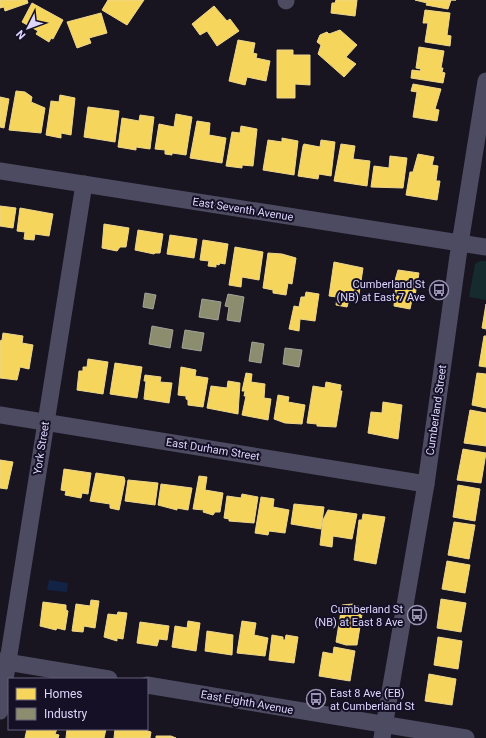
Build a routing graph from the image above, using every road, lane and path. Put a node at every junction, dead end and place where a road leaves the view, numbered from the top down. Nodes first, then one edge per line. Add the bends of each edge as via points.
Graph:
1 (486, 81) edge
2 (0, 171) edge
3 (84, 184) junction
4 (460, 241) junction
5 (486, 247) edge
6 (0, 415) edge
7 (45, 422) junction
8 (426, 484) junction
9 (4, 661) edge
10 (103, 678) edge
11 (148, 685) edge
12 (0, 711) edge
13 (383, 732) edge
14 (466, 738) edge

1 - 4 street, Cumberland Street
2 - 3 street, East Seventh Avenue
3 - 4 street, East Seventh Avenue
3 - 7 street, York Street
4 - 5 street, East Seventh Avenue
4 - 8 street, Cumberland Street
6 - 7 street, East Durham Street
7 - 8 street, East Durham Street
7 - 9 street, York Street
8 - 13 street, Cumberland Street
9 - 10 street
9 - 12 street, York Street
11 - 13 street, East Eighth Avenue
13 - 14 street, East Eighth Avenue

